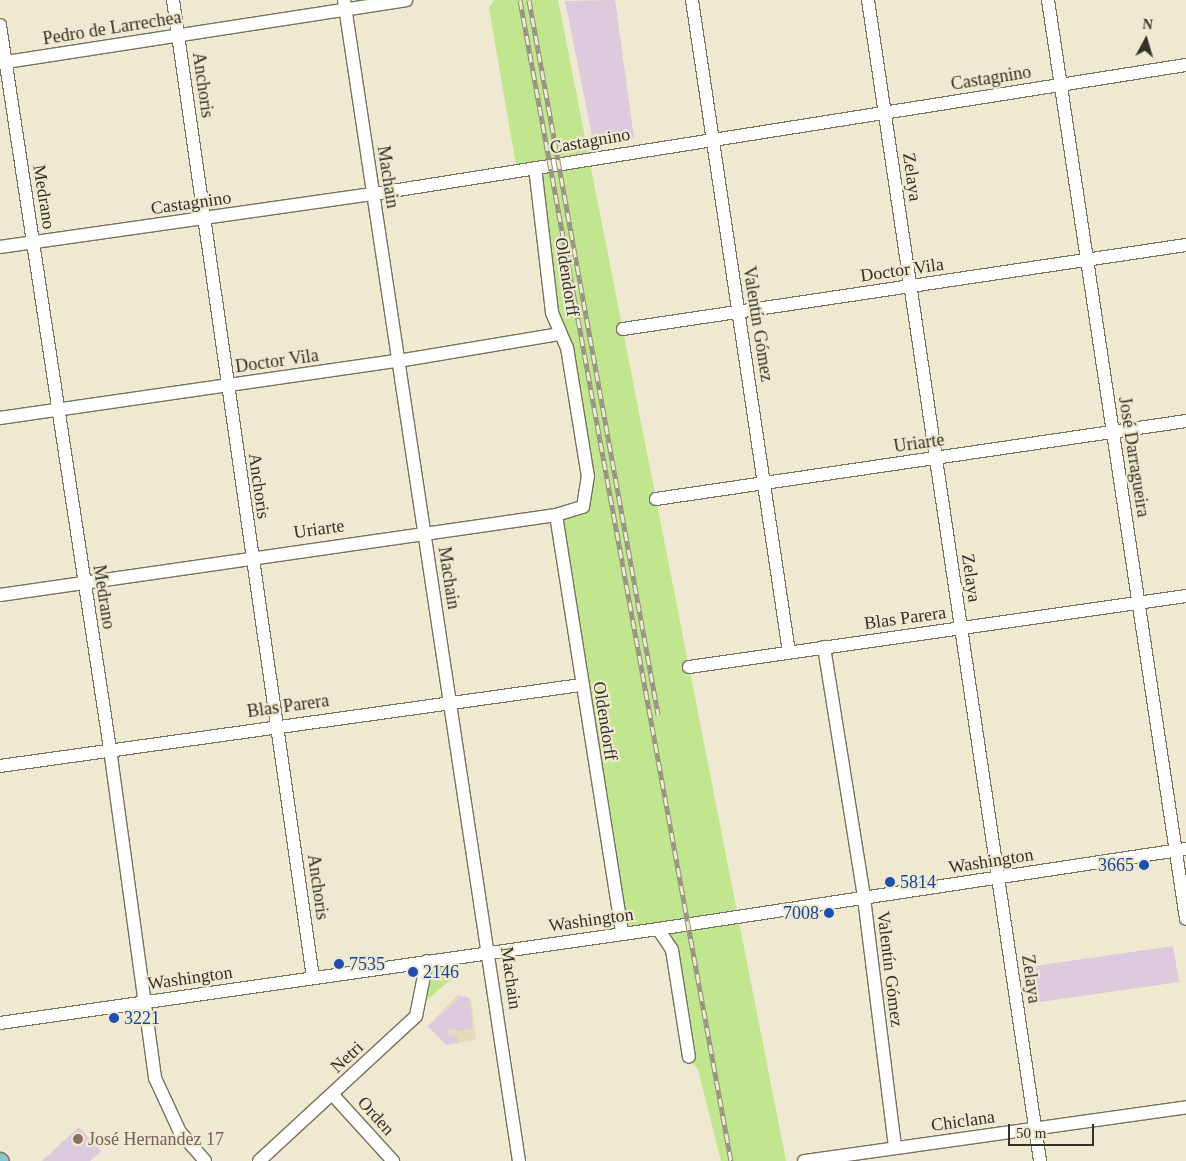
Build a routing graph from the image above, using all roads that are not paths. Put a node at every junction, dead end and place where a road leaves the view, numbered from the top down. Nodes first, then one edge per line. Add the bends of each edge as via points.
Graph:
1 (173, 0) edge
2 (406, 0) edge
3 (692, 0) edge
4 (868, 0) edge
5 (1048, 0) edge
6 (344, 5) edge
7 (0, 25) edge
8 (178, 36) junction
9 (3, 62) edge
10 (1186, 65) edge
11 (1061, 84) junction
12 (885, 112) junction
13 (712, 138) junction
14 (535, 168) junction
15 (373, 194) junction
16 (204, 219) junction
17 (33, 244) junction
18 (1186, 245) edge
19 (0, 247) edge
20 (1087, 260) junction
21 (910, 286) junction
22 (738, 312) junction
23 (623, 329) dead end
24 (559, 334) junction
25 (398, 361) junction
26 (228, 386) junction
27 (58, 410) junction
28 (0, 418) edge
29 (1186, 421) edge
30 (1113, 432) junction
31 (936, 458) junction
32 (764, 483) junction
33 (656, 499) dead end
34 (583, 507) joint
35 (556, 515) junction
36 (424, 532) junction
37 (251, 556) junction
38 (84, 582) junction
39 (0, 595) edge
40 (1186, 596) edge
41 (1138, 602) junction
42 (961, 628) junction
43 (824, 647) junction
44 (790, 652) junction
45 (689, 667) dead end
46 (581, 685) junction
47 (450, 701) junction
48 (276, 725) junction
49 (110, 749) junction
50 (0, 766) edge
51 (1181, 850) edge
52 (998, 878) junction
53 (864, 898) junction
54 (1186, 919) edge
55 (658, 929) junction
56 (622, 933) junction
57 (490, 952) junction
58 (427, 961) junction
59 (313, 977) junction
60 (142, 1002) junction
61 (0, 1023) edge
62 (689, 1057) dead end
63 (332, 1094) junction
64 (1186, 1107) edge
65 (1035, 1128) junction
66 (895, 1148) junction
67 (205, 1161) edge
68 (259, 1161) edge
69 (393, 1161) edge
70 (519, 1161) edge
71 (804, 1161) edge
72 (1040, 1161) edge

1 - 8 street, Anchoris
2 - 6 street, Pedro de Larrechea
3 - 13 street, Valentín Gómez
4 - 12 street, Zelaya
5 - 11 street, José Darragueira
6 - 8 street, Pedro de Larrechea
6 - 15 street, Machain
7 - 9 street, Medrano
8 - 9 street, Pedro de Larrechea
8 - 16 street, Anchoris
9 - 17 street, Medrano
10 - 11 street, Castagnino
11 - 12 street, Castagnino
11 - 20 street, José Darragueira
12 - 13 street, Castagnino
12 - 21 street, Zelaya
13 - 14 street, Castagnino
13 - 22 street, Valentín Gómez
14 - 15 street, Castagnino
14 - 24 street, Oldendorff via 552,312
15 - 16 street, Castagnino
15 - 25 street, Machain
16 - 17 street, Castagnino
16 - 26 street, Anchoris
17 - 19 street, Castagnino
17 - 27 street, Medrano
18 - 20 street, Doctor Vila
20 - 21 street, Doctor Vila
20 - 30 street, José Darragueira
21 - 22 street, Doctor Vila
21 - 31 street, Zelaya
22 - 23 street, Doctor Vila
22 - 32 street, Valentín Gómez
24 - 25 street, Doctor Vila
24 - 34 street, Oldendorff via 567,348 588,477
25 - 26 street, Doctor Vila
25 - 36 street, Machain
26 - 27 street, Doctor Vila
26 - 37 street, Anchoris
27 - 28 street, Doctor Vila
27 - 38 street, Medrano
29 - 30 street, Uriarte
30 - 31 street, Uriarte
30 - 41 street, José Darragueira
31 - 32 street, Uriarte
31 - 42 street, Zelaya
32 - 33 street, Uriarte
32 - 44 street, Valentín Gómez
34 - 35 street, Uriarte
35 - 36 street, Uriarte
35 - 46 street, Oldendorff
36 - 37 street, Uriarte
36 - 47 street, Machain
37 - 38 street, Uriarte
37 - 48 street, Anchoris
38 - 39 street, Uriarte
38 - 49 street, Medrano
40 - 41 street, Blas Parera
41 - 42 street, Blas Parera
41 - 51 street, José Darragueira
42 - 43 street, Blas Parera
42 - 52 street, Zelaya
43 - 44 street, Blas Parera
43 - 53 street, Valentín Gómez
44 - 45 street, Blas Parera
46 - 47 street, Blas Parera
46 - 56 street, Oldendorff
47 - 48 street, Blas Parera
47 - 57 street, Machain
48 - 49 street, Blas Parera
48 - 59 street, Anchoris
49 - 50 street, Blas Parera
49 - 60 street, Medrano
51 - 52 street, Washington
51 - 54 street, José Darragueira
52 - 53 street, Washington
52 - 65 street, Zelaya
53 - 55 street, Washington
53 - 66 street, Valentín Gómez
55 - 56 street, Washington
55 - 62 street via 672,950
56 - 57 street, Washington
57 - 58 street, Washington
57 - 70 street, Machain
58 - 59 street, Washington
58 - 63 street, Netri via 416,1016
59 - 60 street, Washington
60 - 61 street, Washington
60 - 67 street, Medrano via 155,1078 180,1132
63 - 68 street, Netri
63 - 69 street, Orden
64 - 65 street, Chiclana
65 - 66 street, Chiclana
65 - 72 street, Zelaya
66 - 71 street, Chiclana

